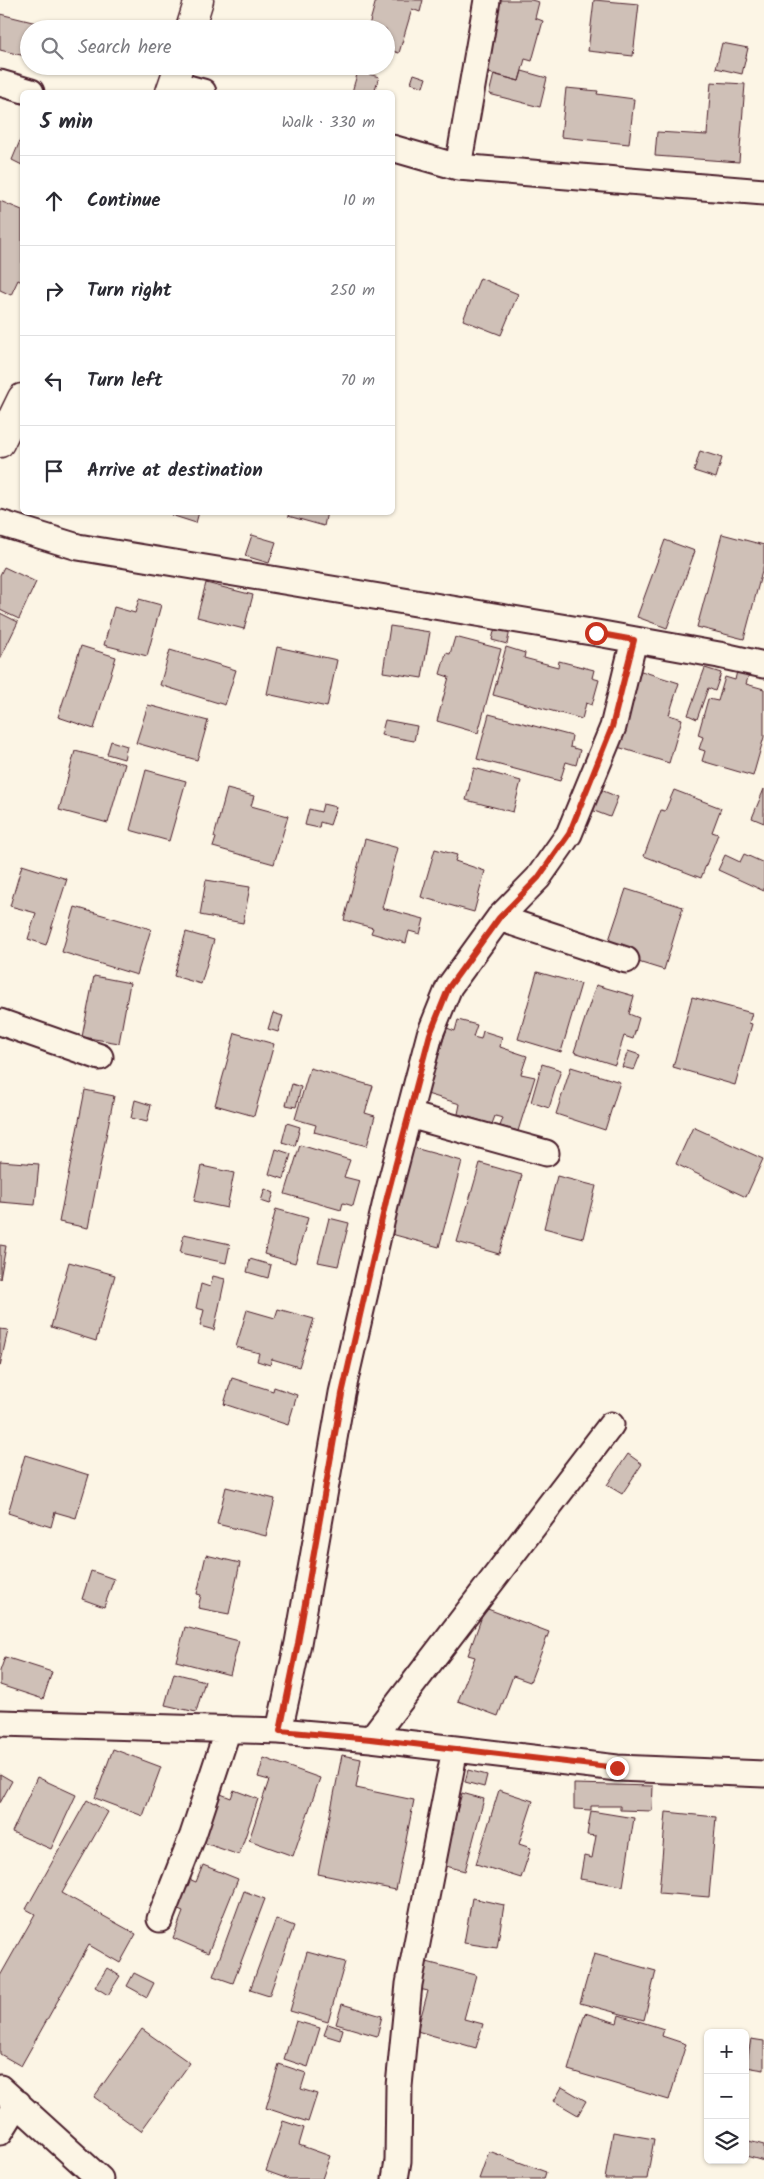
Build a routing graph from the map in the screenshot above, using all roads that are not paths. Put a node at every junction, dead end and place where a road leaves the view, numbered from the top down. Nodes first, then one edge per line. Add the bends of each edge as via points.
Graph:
1 (199, 0) edge
2 (487, 0) edge
3 (193, 20) edge
4 (174, 81) edge
5 (0, 83) edge
6 (24, 90) edge
7 (197, 90) edge
8 (395, 149) edge
9 (458, 167) junction
10 (764, 192) edge
11 (20, 402) edge
12 (0, 443) edge
13 (0, 523) edge
14 (634, 640) junction
15 (764, 665) edge
16 (499, 918) junction
17 (626, 960) dead end
18 (0, 1022) edge
19 (100, 1057) dead end
20 (409, 1115) junction
21 (546, 1153) dead end
22 (611, 1425) dead end
23 (0, 1723) edge
24 (228, 1729) junction
25 (280, 1731) junction
26 (371, 1739) junction
27 (455, 1749) junction
28 (764, 1774) edge
29 (160, 1918) dead end
30 (9, 2095) edge
31 (0, 2132) edge
32 (100, 2179) edge
33 (395, 2179) edge

1 - 3 street
2 - 9 street
4 - 7 street
5 - 6 street
8 - 9 street
9 - 10 street
11 - 12 street
13 - 14 street via 78,548
14 - 15 street
14 - 16 street via 612,727 569,834 538,878
16 - 17 street
16 - 20 street via 449,987 430,1034
18 - 19 street
20 - 21 street
20 - 25 street via 342,1394
22 - 26 street
23 - 24 street
24 - 25 street
24 - 29 street via 193,1836
25 - 26 street
26 - 27 street
27 - 28 street via 617,1768
27 - 33 street via 409,1984 399,2086
30 - 31 street
30 - 32 street

